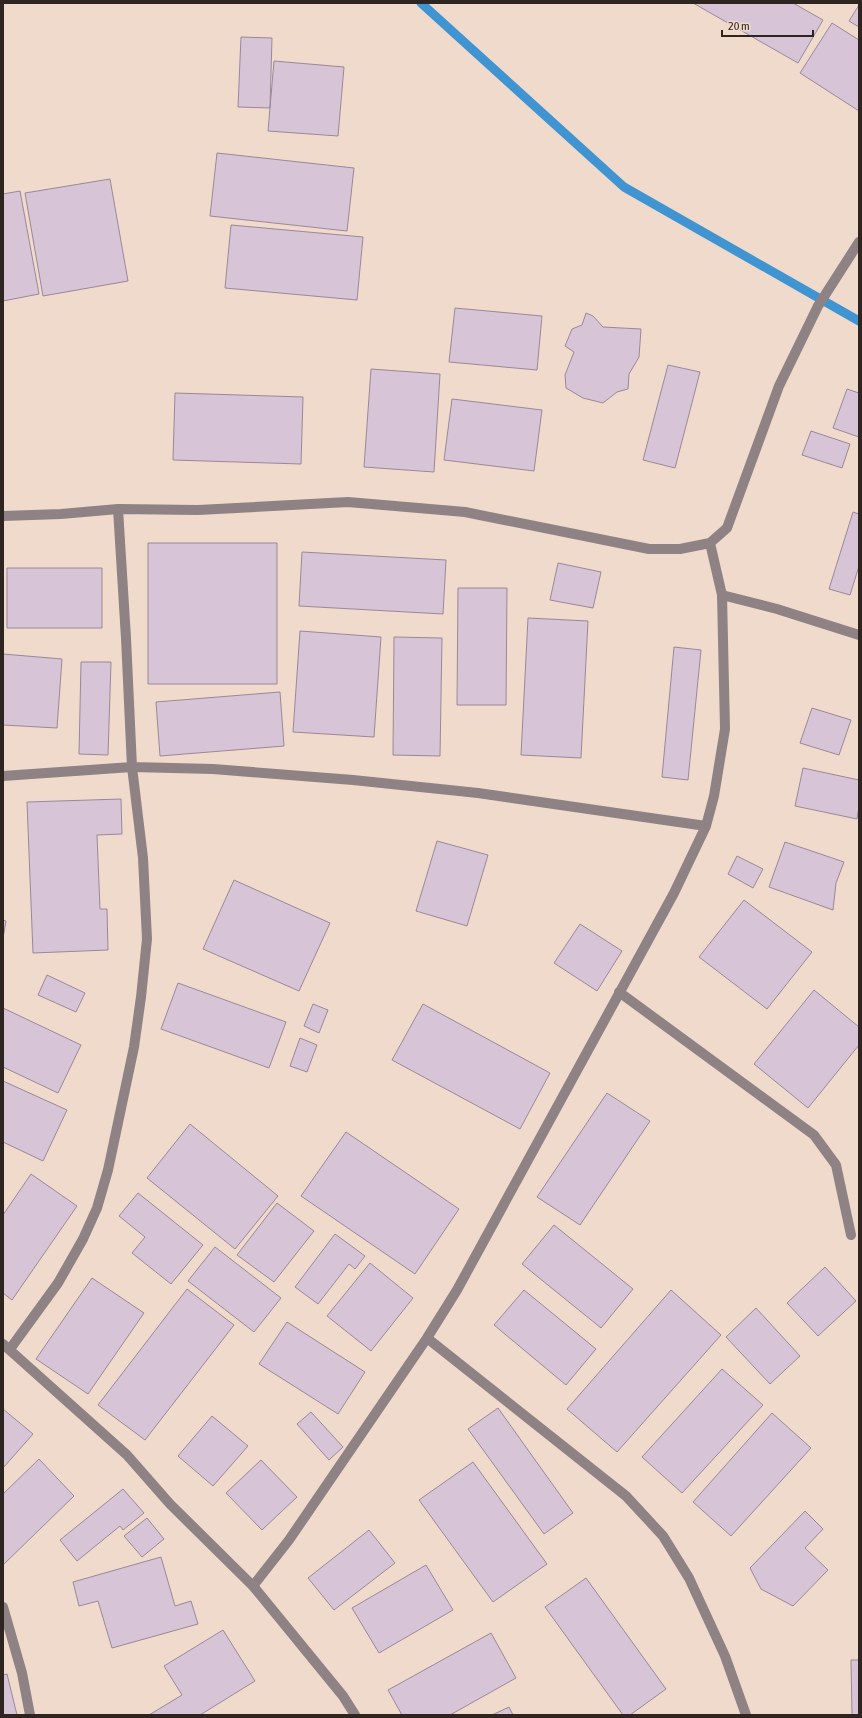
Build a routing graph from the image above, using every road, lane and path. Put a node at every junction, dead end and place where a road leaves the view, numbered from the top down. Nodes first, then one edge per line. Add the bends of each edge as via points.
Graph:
1 (859, 242) edge
2 (118, 509) junction
3 (3, 516) edge
4 (710, 543) junction
5 (722, 595) junction
6 (859, 635) edge
7 (132, 767) junction
8 (3, 776) edge
9 (706, 826) junction
10 (619, 992) junction
11 (852, 1235) dead end
12 (427, 1338) junction
13 (6, 1347) edge
14 (253, 1586) junction
15 (3, 1607) edge
16 (30, 1715) edge
17 (356, 1715) edge
18 (746, 1715) edge

1 - 4 street via 818,306 779,386 726,528
2 - 3 street
2 - 4 street via 198,510 348,502 465,512 649,549 680,549
2 - 7 street
4 - 5 street
5 - 6 street
5 - 9 street via 725,730 714,796
7 - 8 street
7 - 9 street via 213,769 377,782 478,793
7 - 13 street via 143,858 147,939 134,1047 108,1170 97,1208 58,1283
9 - 10 street via 674,894
10 - 11 street via 814,1135 836,1165
10 - 12 street via 457,1290
12 - 14 street via 289,1540
12 - 18 street via 626,1496 663,1536 692,1585 725,1656
13 - 14 street via 127,1455 170,1504
14 - 17 street
15 - 16 street via 22,1673

